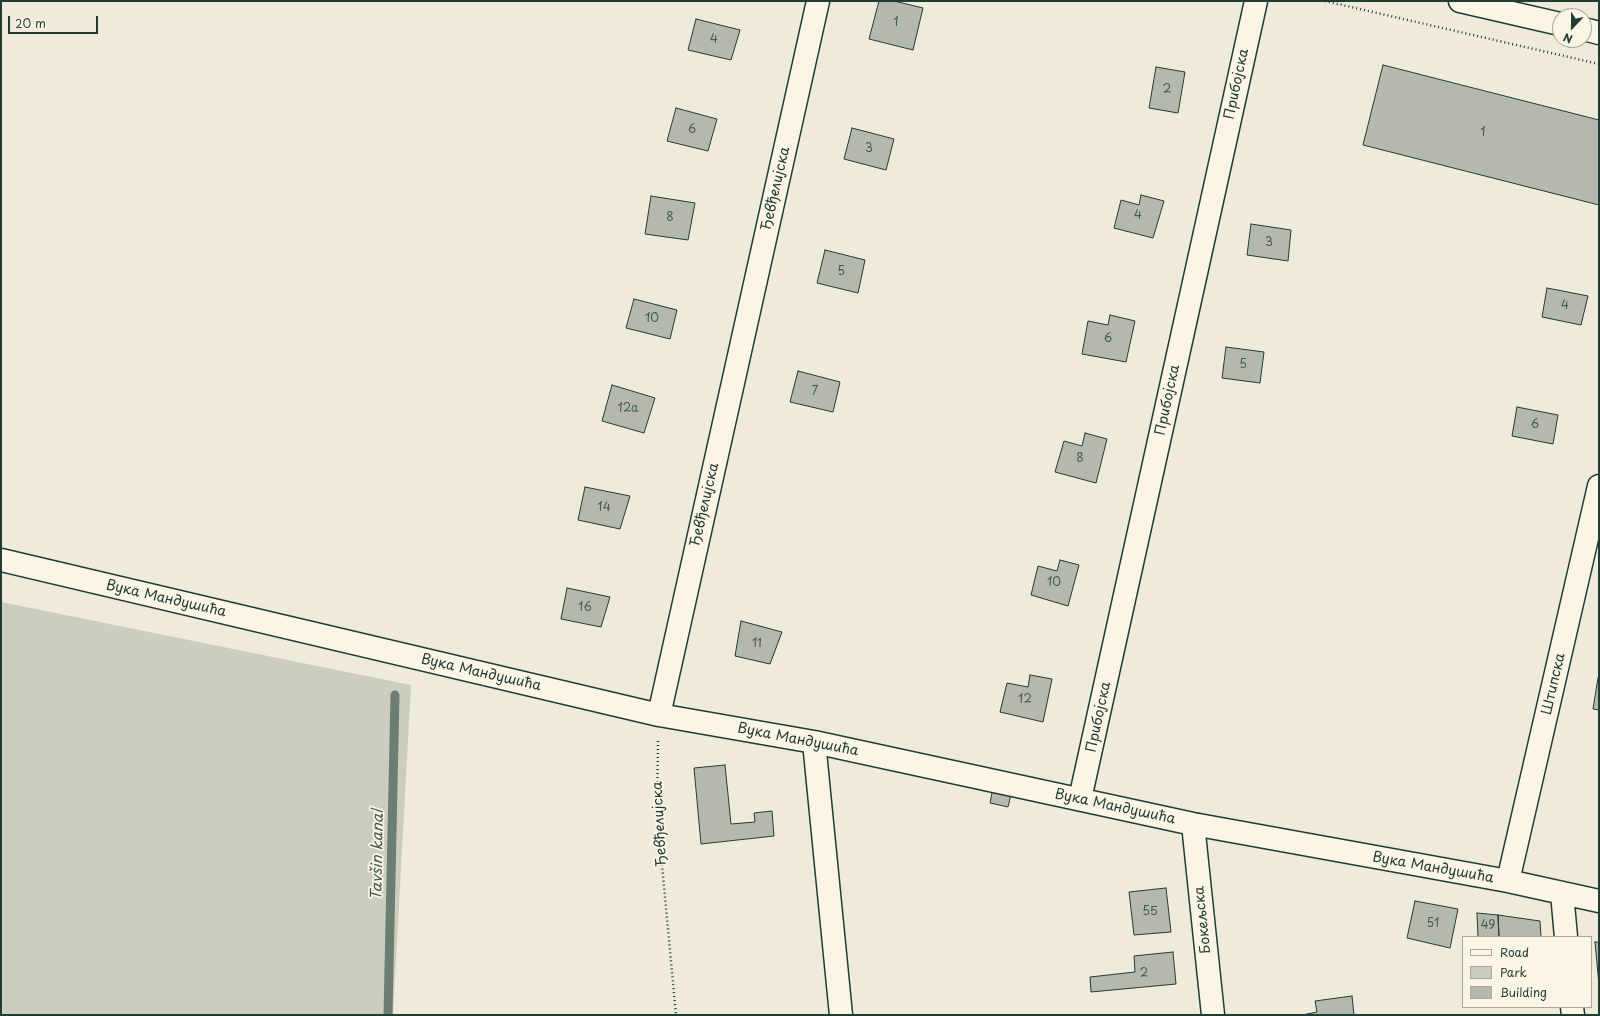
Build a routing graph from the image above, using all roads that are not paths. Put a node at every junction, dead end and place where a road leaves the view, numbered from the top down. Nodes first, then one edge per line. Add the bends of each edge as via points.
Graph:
1 (818, 1) edge
2 (1256, 1) edge
3 (1460, 1) edge
4 (1552, 22) edge
5 (1599, 486) edge
6 (1, 560) edge
7 (659, 715) junction
8 (814, 742) junction
9 (1080, 800) junction
10 (1193, 824) junction
11 (1508, 882) junction
12 (1562, 893) junction
13 (1599, 901) edge
14 (1566, 936) edge
15 (841, 1015) edge
16 (1213, 1015) edge

1 - 7 street, Ђевђелијска
2 - 9 street, Прибојска
3 - 4 street
5 - 11 street, Штипска
6 - 7 street, Вука Мандушића
7 - 8 street, Вука Мандушића
8 - 9 street, Вука Мандушића
8 - 15 street
9 - 10 street, Вука Мандушића
10 - 11 street, Вука Мандушића
10 - 16 street, Бокељска
11 - 12 street, Вука Мандушића
12 - 13 street, Вука Мандушића
12 - 14 street

